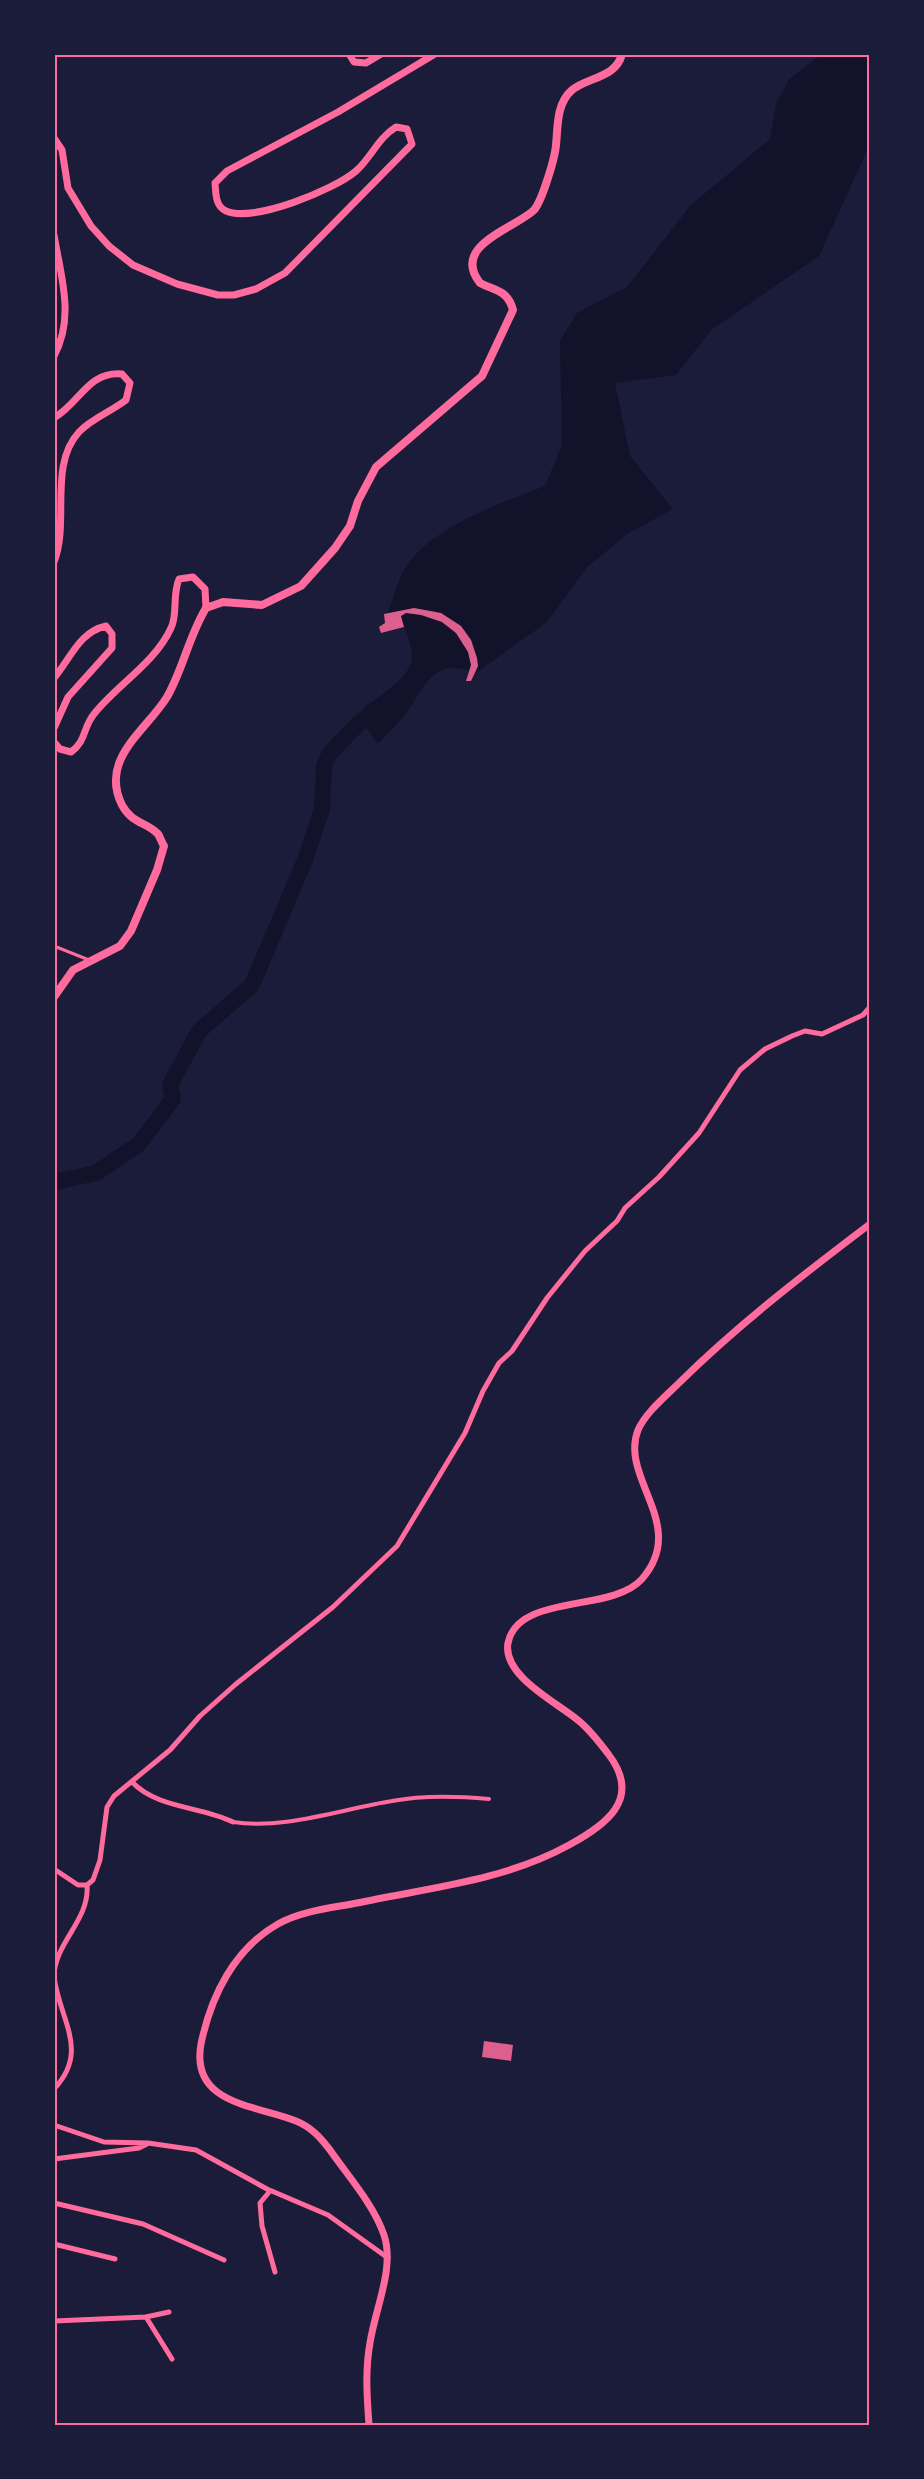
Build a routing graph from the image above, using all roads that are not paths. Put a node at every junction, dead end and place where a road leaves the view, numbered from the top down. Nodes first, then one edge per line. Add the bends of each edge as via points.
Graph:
1 (349, 54) edge
2 (381, 54) edge
3 (435, 54) edge
4 (622, 54) edge
5 (54, 138) edge
6 (54, 235) edge
7 (54, 356) edge
8 (54, 417) edge
9 (54, 562) edge
10 (206, 608) junction
11 (54, 678) edge
12 (54, 728) edge
13 (54, 742) edge
14 (54, 946) edge
15 (90, 962) junction
16 (54, 997) edge
17 (870, 1007) edge
18 (870, 1224) edge
19 (133, 1781) junction
20 (489, 1799) dead end
21 (233, 1822) joint
22 (54, 1869) edge
23 (87, 1885) junction
24 (54, 1977) edge
25 (54, 2089) edge
26 (54, 2125) edge
27 (148, 2143) junction
28 (54, 2159) edge
29 (270, 2191) junction
30 (54, 2203) edge
31 (54, 2244) edge
32 (388, 2258) junction
33 (114, 2259) dead end
34 (224, 2260) dead end
35 (275, 2272) dead end
36 (169, 2312) dead end
37 (146, 2318) junction
38 (54, 2321) edge
39 (172, 2359) dead end
40 (369, 2425) edge

1 - 2 street via 354,62 366,63
3 - 5 street via 227,171 215,183 216,200 225,210 237,213 272,208 333,188 358,170 396,127 407,129 412,144 285,273 256,289 234,295 218,295 177,284 133,264 109,246 91,226 68,188 62,150
4 - 10 main road via 613,68 572,90 562,105 556,148 534,210 482,244 472,261 472,270 480,283 501,290 513,310 482,376 376,467 350,526 301,586 262,605 223,602
6 - 7 street via 67,319
8 - 9 street via 108,372 122,374 130,383 126,400 81,429 69,444 63,463 61,545
10 - 13 street via 205,589 193,578 179,579 174,591 172,626 161,646 90,718 81,745 71,752
10 - 15 main road via 194,627 166,697 120,757 116,785 122,805 134,821 157,833 164,846 131,931 120,946
11 - 12 street via 92,629 106,626 112,634 112,648 68,697
14 - 15 lane
15 - 16 main road via 74,970
17 - 19 street via 863,1015 822,1034 805,1031 765,1049 740,1070 699,1133 585,1251 512,1351 499,1363 465,1432 397,1546 333,1607 212,1705 170,1750
18 - 32 street via 769,1299 655,1407 638,1431 636,1453 659,1533 656,1556 642,1578 620,1593 534,1614 517,1625 510,1637 507,1649 521,1676 592,1734 617,1767 623,1780 621,1801 611,1816 571,1844 528,1865 475,1880 292,1917 253,1942 230,1967 202,2039 202,2066 212,2087 235,2104 296,2121 320,2137 376,2217 385,2237
19 - 21 street via 137,1788 168,1802
19 - 23 street via 114,1796 107,1808 97,1872
20 - 21 street via 394,1800 268,1823
22 - 23 street via 78,1885
23 - 24 street via 86,1907 62,1949
24 - 25 street via 73,2051 70,2068
26 - 27 street via 104,2142
27 - 28 street via 139,2148
27 - 29 street via 196,2150
29 - 32 street via 328,2215
29 - 35 street via 260,2203 260,2213
30 - 34 street via 143,2224
31 - 33 street
32 - 40 street via 369,2346
36 - 37 street
37 - 38 street
37 - 39 street

